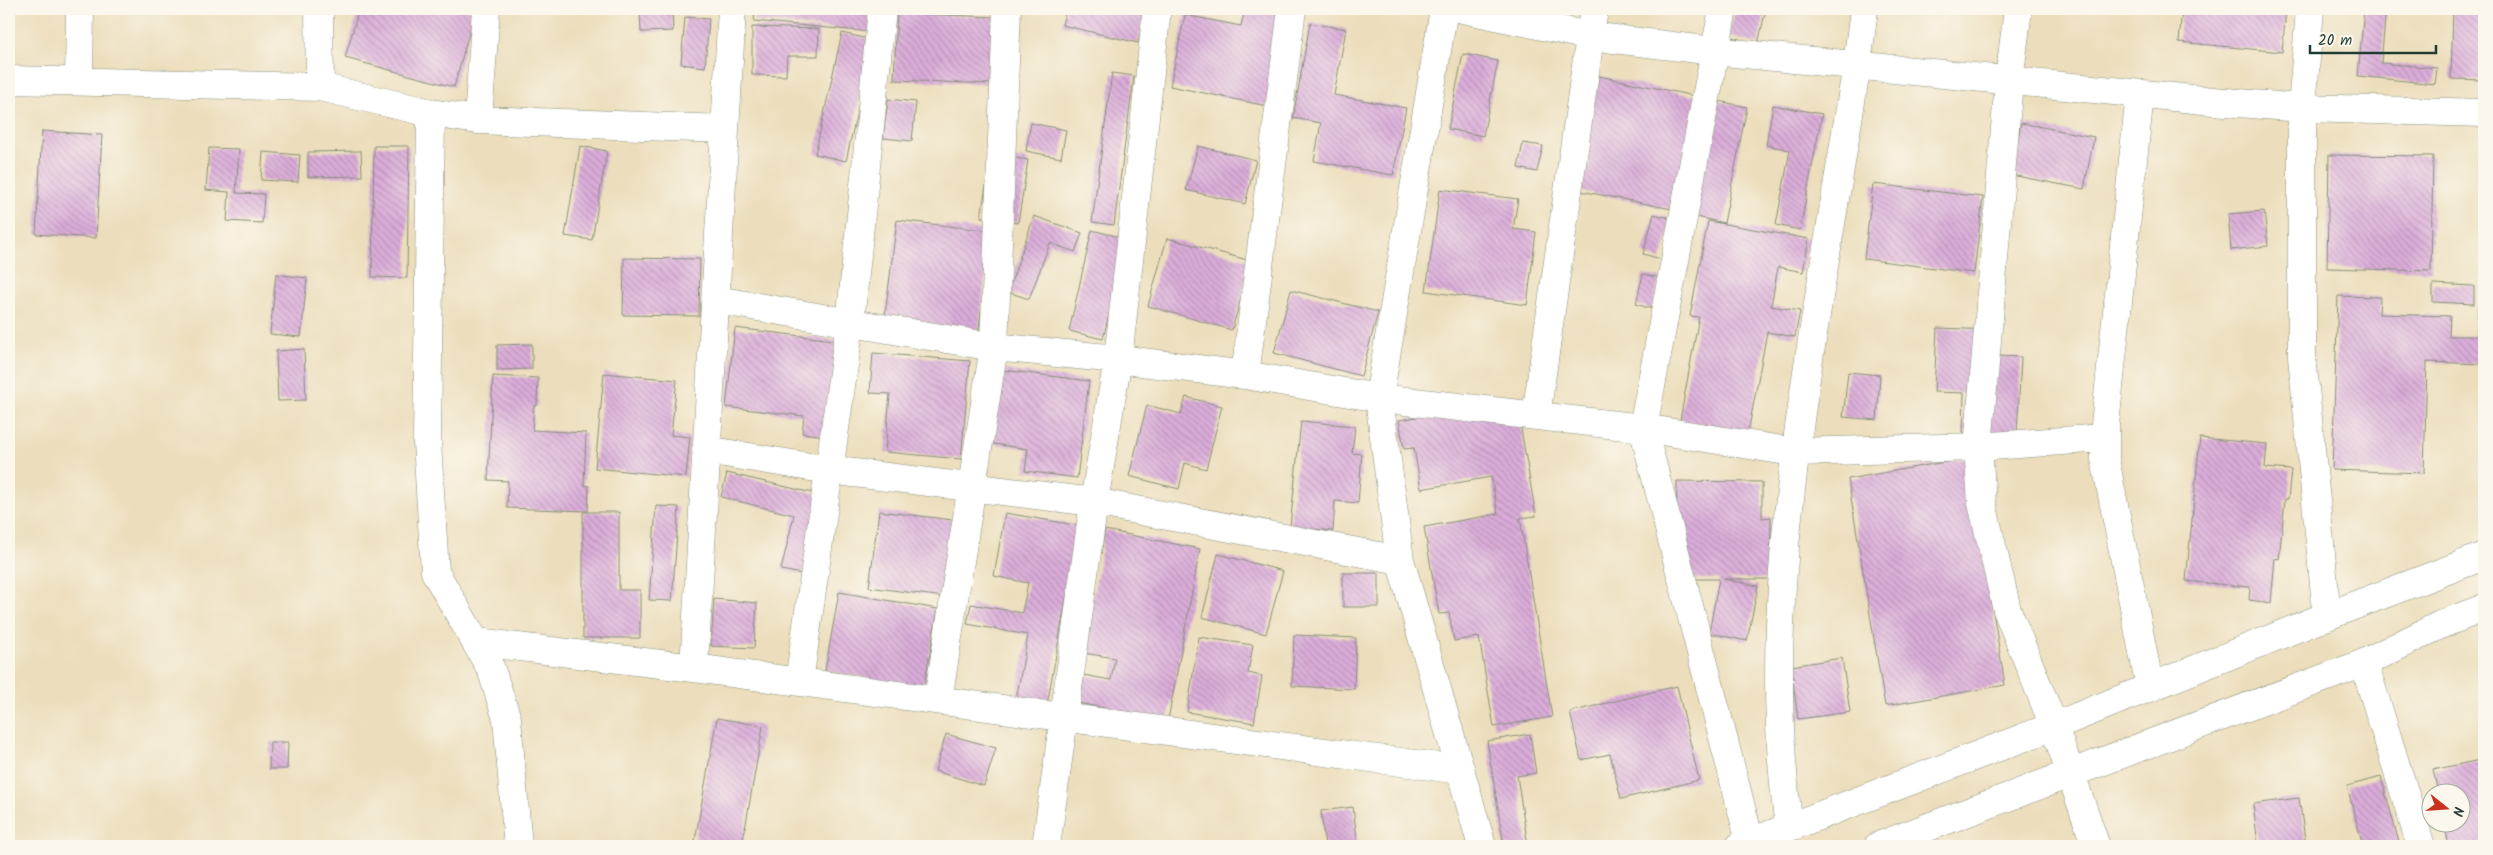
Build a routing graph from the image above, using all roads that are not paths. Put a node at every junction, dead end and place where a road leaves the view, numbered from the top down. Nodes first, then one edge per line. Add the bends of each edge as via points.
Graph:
1 (80, 9) edge
2 (319, 9) edge
3 (486, 9) edge
4 (732, 9) edge
5 (882, 9) edge
6 (1007, 9) edge
7 (1157, 9) edge
8 (1292, 9) edge
9 (1444, 9) edge
10 (1463, 9) edge
11 (1594, 9) edge
12 (1723, 9) edge
13 (1864, 9) edge
14 (2018, 9) edge
15 (2310, 9) edge
16 (1589, 36) junction
17 (1714, 51) junction
18 (1857, 66) junction
19 (9, 80) edge
20 (79, 81) junction
21 (2009, 81) junction
22 (320, 87) junction
23 (2140, 94) junction
24 (2302, 108) junction
25 (431, 113) junction
26 (2484, 113) edge
27 (478, 120) junction
28 (725, 128) junction
29 (716, 300) junction
30 (850, 323) junction
31 (994, 348) junction
32 (1118, 359) junction
33 (1246, 375) junction
34 (1379, 398) junction
35 (1536, 416) junction
36 (1643, 428) junction
37 (2104, 438) junction
38 (1978, 447) junction
39 (706, 450) junction
40 (1794, 452) junction
41 (829, 470) junction
42 (972, 488) junction
43 (1094, 502) junction
44 (2484, 556) edge
45 (1400, 560) junction
46 (2484, 608) edge
47 (2327, 616) junction
48 (477, 642) junction
49 (2364, 663) junction
50 (694, 668) junction
51 (800, 682) junction
52 (2150, 688) junction
53 (938, 700) junction
54 (1063, 716) junction
55 (2054, 726) junction
56 (1461, 770) junction
57 (2072, 774) junction
58 (1789, 827) junction
59 (1745, 844) edge
60 (518, 846) edge
61 (1046, 846) edge
62 (1482, 846) edge
63 (1878, 846) edge
64 (2096, 846) edge
65 (2421, 846) edge

1 - 20 street
2 - 22 street
3 - 27 street
4 - 28 street
5 - 30 street
6 - 31 street
7 - 32 street
8 - 33 street
9 - 34 street
10 - 16 street
11 - 16 street
12 - 17 street
13 - 18 street
14 - 21 street
15 - 24 street
16 - 17 street
16 - 35 street
17 - 18 street
17 - 36 street
18 - 21 street
18 - 40 street
19 - 20 street
20 - 22 street
21 - 23 street
21 - 38 street
22 - 25 street
23 - 24 street
23 - 37 street
24 - 26 street
24 - 47 street via 2302,356
25 - 27 street
25 - 48 street via 427,442 435,572
27 - 28 street
28 - 29 street
29 - 30 street
29 - 39 street
30 - 31 street
30 - 41 street
31 - 32 street
31 - 42 street
32 - 33 street
32 - 43 street
33 - 34 street
34 - 35 street
34 - 45 street
35 - 36 street
36 - 40 street
36 - 59 street
37 - 38 street
37 - 52 street via 2105,459
38 - 40 street
38 - 55 street via 1982,503 2006,610
39 - 41 street
39 - 50 street
40 - 58 street via 1782,579 1778,702 1781,774
41 - 42 street
41 - 51 street
42 - 43 street
42 - 53 street
43 - 45 street
43 - 54 street
44 - 47 street
45 - 56 street
46 - 49 street via 2442,624
47 - 52 street
48 - 50 street
48 - 60 street via 491,669 507,719
49 - 57 street
49 - 65 street
50 - 51 street
51 - 53 street
52 - 55 street
53 - 54 street
54 - 56 street
54 - 61 street
55 - 57 street
55 - 58 street
56 - 62 street
57 - 63 street
57 - 64 street
58 - 59 street

